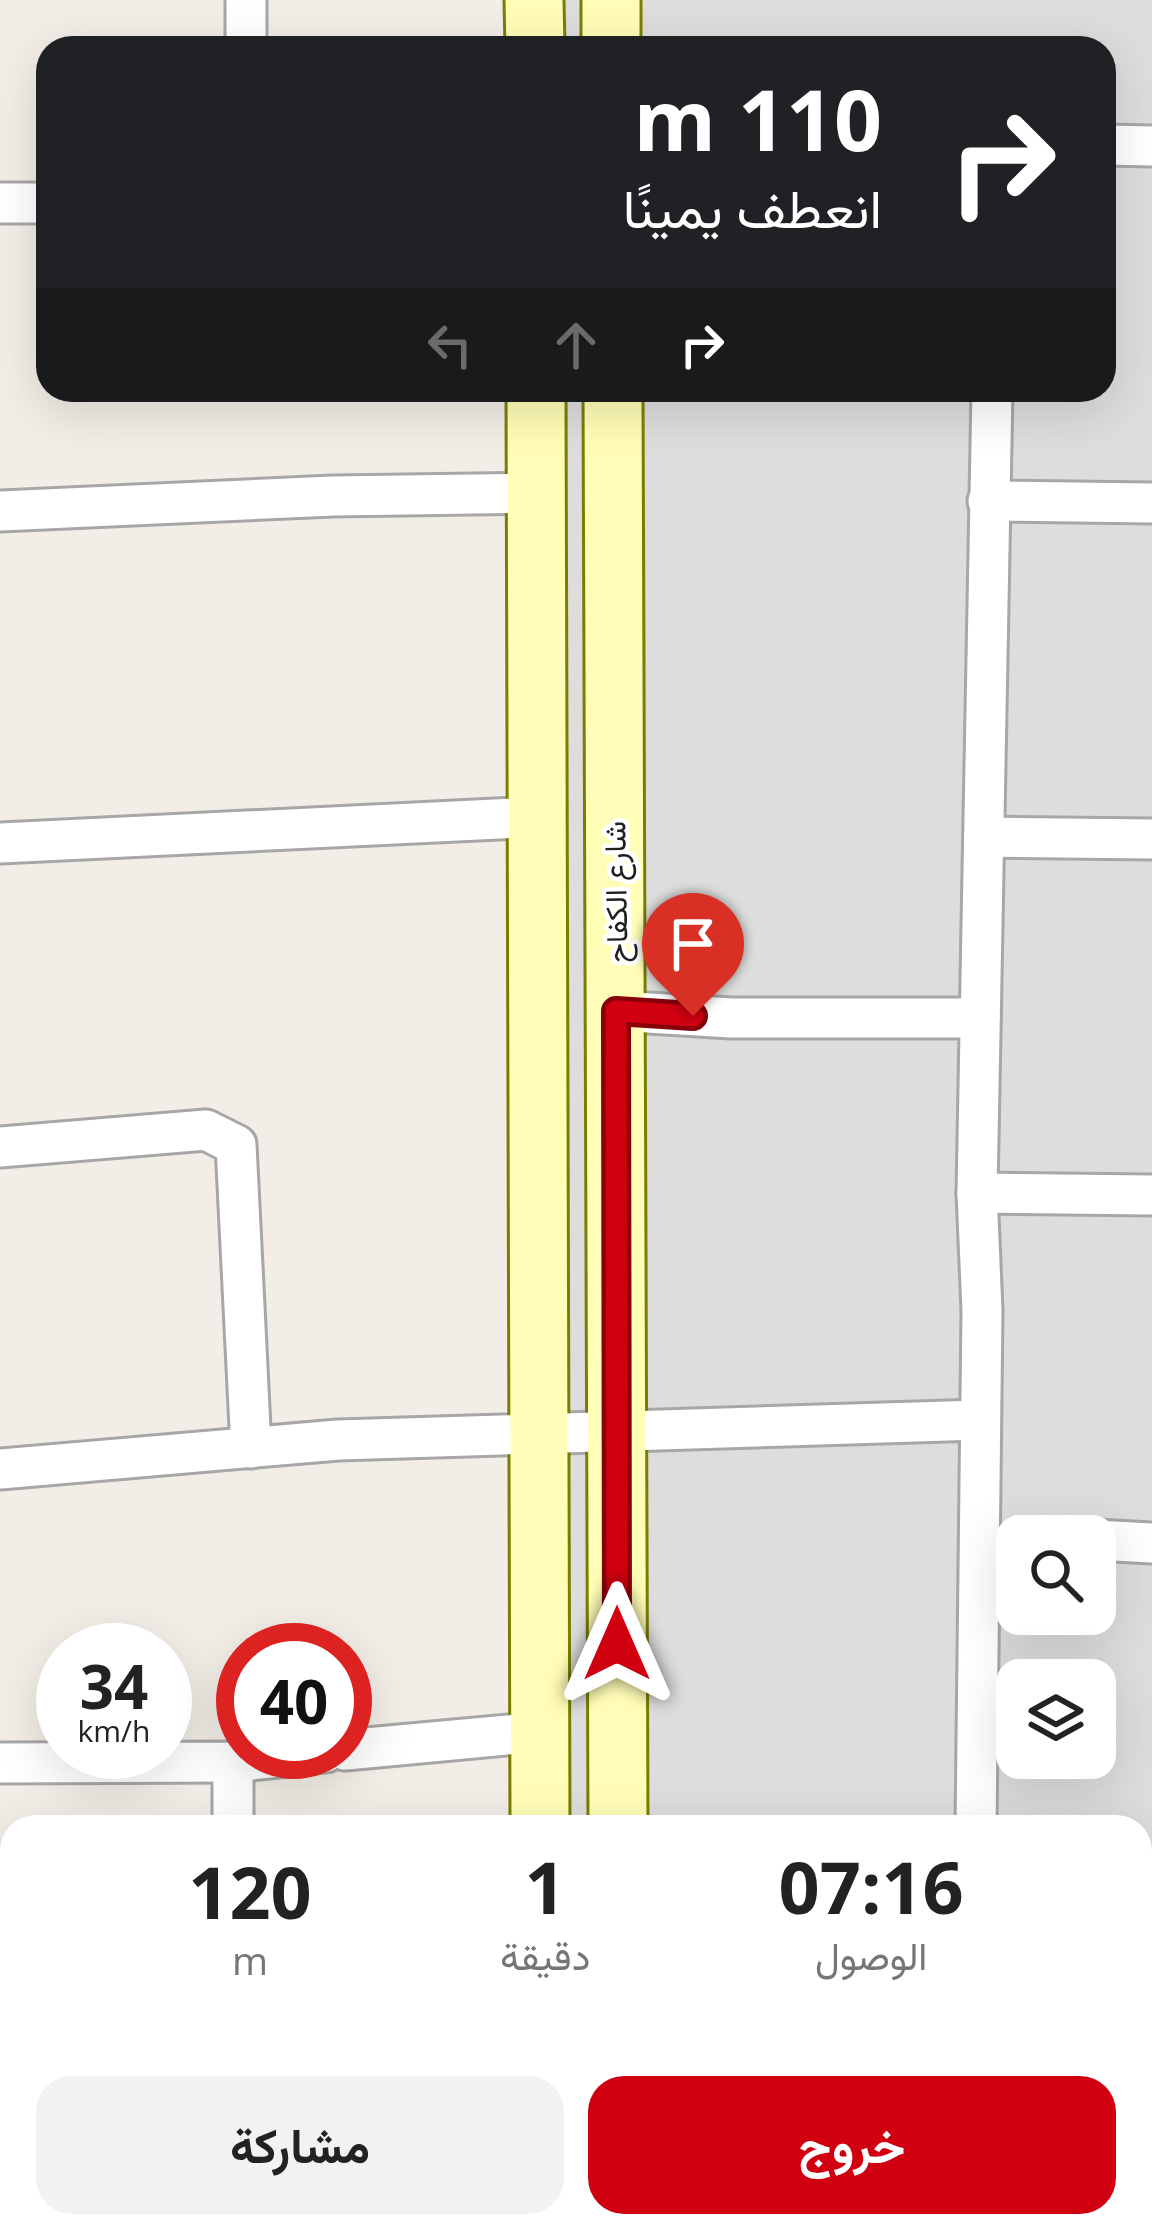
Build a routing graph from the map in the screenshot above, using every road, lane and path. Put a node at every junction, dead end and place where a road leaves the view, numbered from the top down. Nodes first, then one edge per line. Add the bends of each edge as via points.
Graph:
1 (246, 0) edge
2 (535, 0) edge
3 (611, 0) edge
4 (246, 36) edge
5 (535, 36) edge
6 (611, 36) edge
7 (1116, 145) edge
8 (1152, 146) edge
9 (0, 203) edge
10 (36, 203) edge
11 (536, 402) edge
12 (613, 402) edge
13 (992, 402) edge
14 (537, 493) junction
15 (988, 501) junction
16 (1152, 503) edge
17 (0, 512) edge
18 (538, 817) junction
19 (984, 837) junction
20 (1152, 839) edge
21 (0, 843) edge
22 (616, 1011) junction
23 (980, 1018) junction
24 (0, 1147) edge
25 (977, 1193) junction
26 (1152, 1195) edge
27 (980, 1420) junction
28 (617, 1430) junction
29 (540, 1433) junction
30 (250, 1448) junction
31 (0, 1469) edge
32 (996, 1524) edge
33 (1116, 1541) edge
34 (1152, 1543) edge
35 (996, 1563) edge
36 (540, 1732) junction
37 (372, 1748) edge
38 (216, 1762) edge
39 (0, 1763) edge
40 (233, 1779) edge
41 (233, 1815) edge
42 (540, 1815) edge
43 (618, 1815) edge
44 (977, 1815) edge

1 - 4 street
2 - 5 street
3 - 6 street
7 - 8 street
9 - 10 street
11 - 14 street
12 - 22 street, شارع الكفاح
13 - 15 street
14 - 17 street
14 - 18 street
15 - 16 street
15 - 19 street
18 - 21 street
18 - 29 street
19 - 20 street
19 - 23 street
22 - 23 street
22 - 28 street, شارع الكفاح
23 - 25 street
24 - 30 street via 206,1130 236,1145
25 - 26 street
25 - 27 street
27 - 28 street
27 - 32 street
28 - 29 street
28 - 43 street, شارع الكفاح
29 - 30 street
29 - 36 street
30 - 31 street
33 - 34 street
35 - 44 street
36 - 37 street
36 - 42 street
38 - 39 street
40 - 41 street

